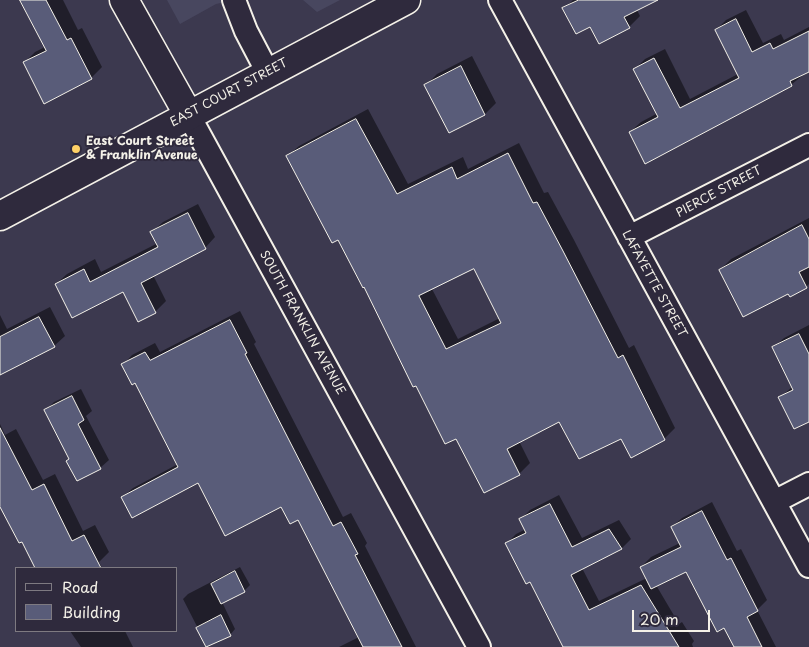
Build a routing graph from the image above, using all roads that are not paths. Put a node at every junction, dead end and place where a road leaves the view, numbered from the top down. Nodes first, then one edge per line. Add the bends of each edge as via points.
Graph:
1 (124, 0) edge
2 (234, 0) edge
3 (406, 0) edge
4 (500, 0) edge
5 (268, 73) junction
6 (188, 114) junction
7 (809, 145) edge
8 (0, 216) edge
9 (629, 237) junction
10 (809, 484) edge
11 (774, 502) junction
12 (809, 566) edge
13 (479, 647) edge

1 - 6 main road, SOUTH FRANKLIN AVENUE
2 - 5 street
3 - 5 main road, EAST COURT STREET
4 - 9 street, LAFAYETTE STREET
5 - 6 main road, EAST COURT STREET
6 - 8 main road, EAST COURT STREET
6 - 13 street, SOUTH FRANKLIN AVENUE
7 - 9 street, PIERCE STREET
9 - 11 street, LAFAYETTE STREET
10 - 11 street
11 - 12 street, LAFAYETTE STREET

